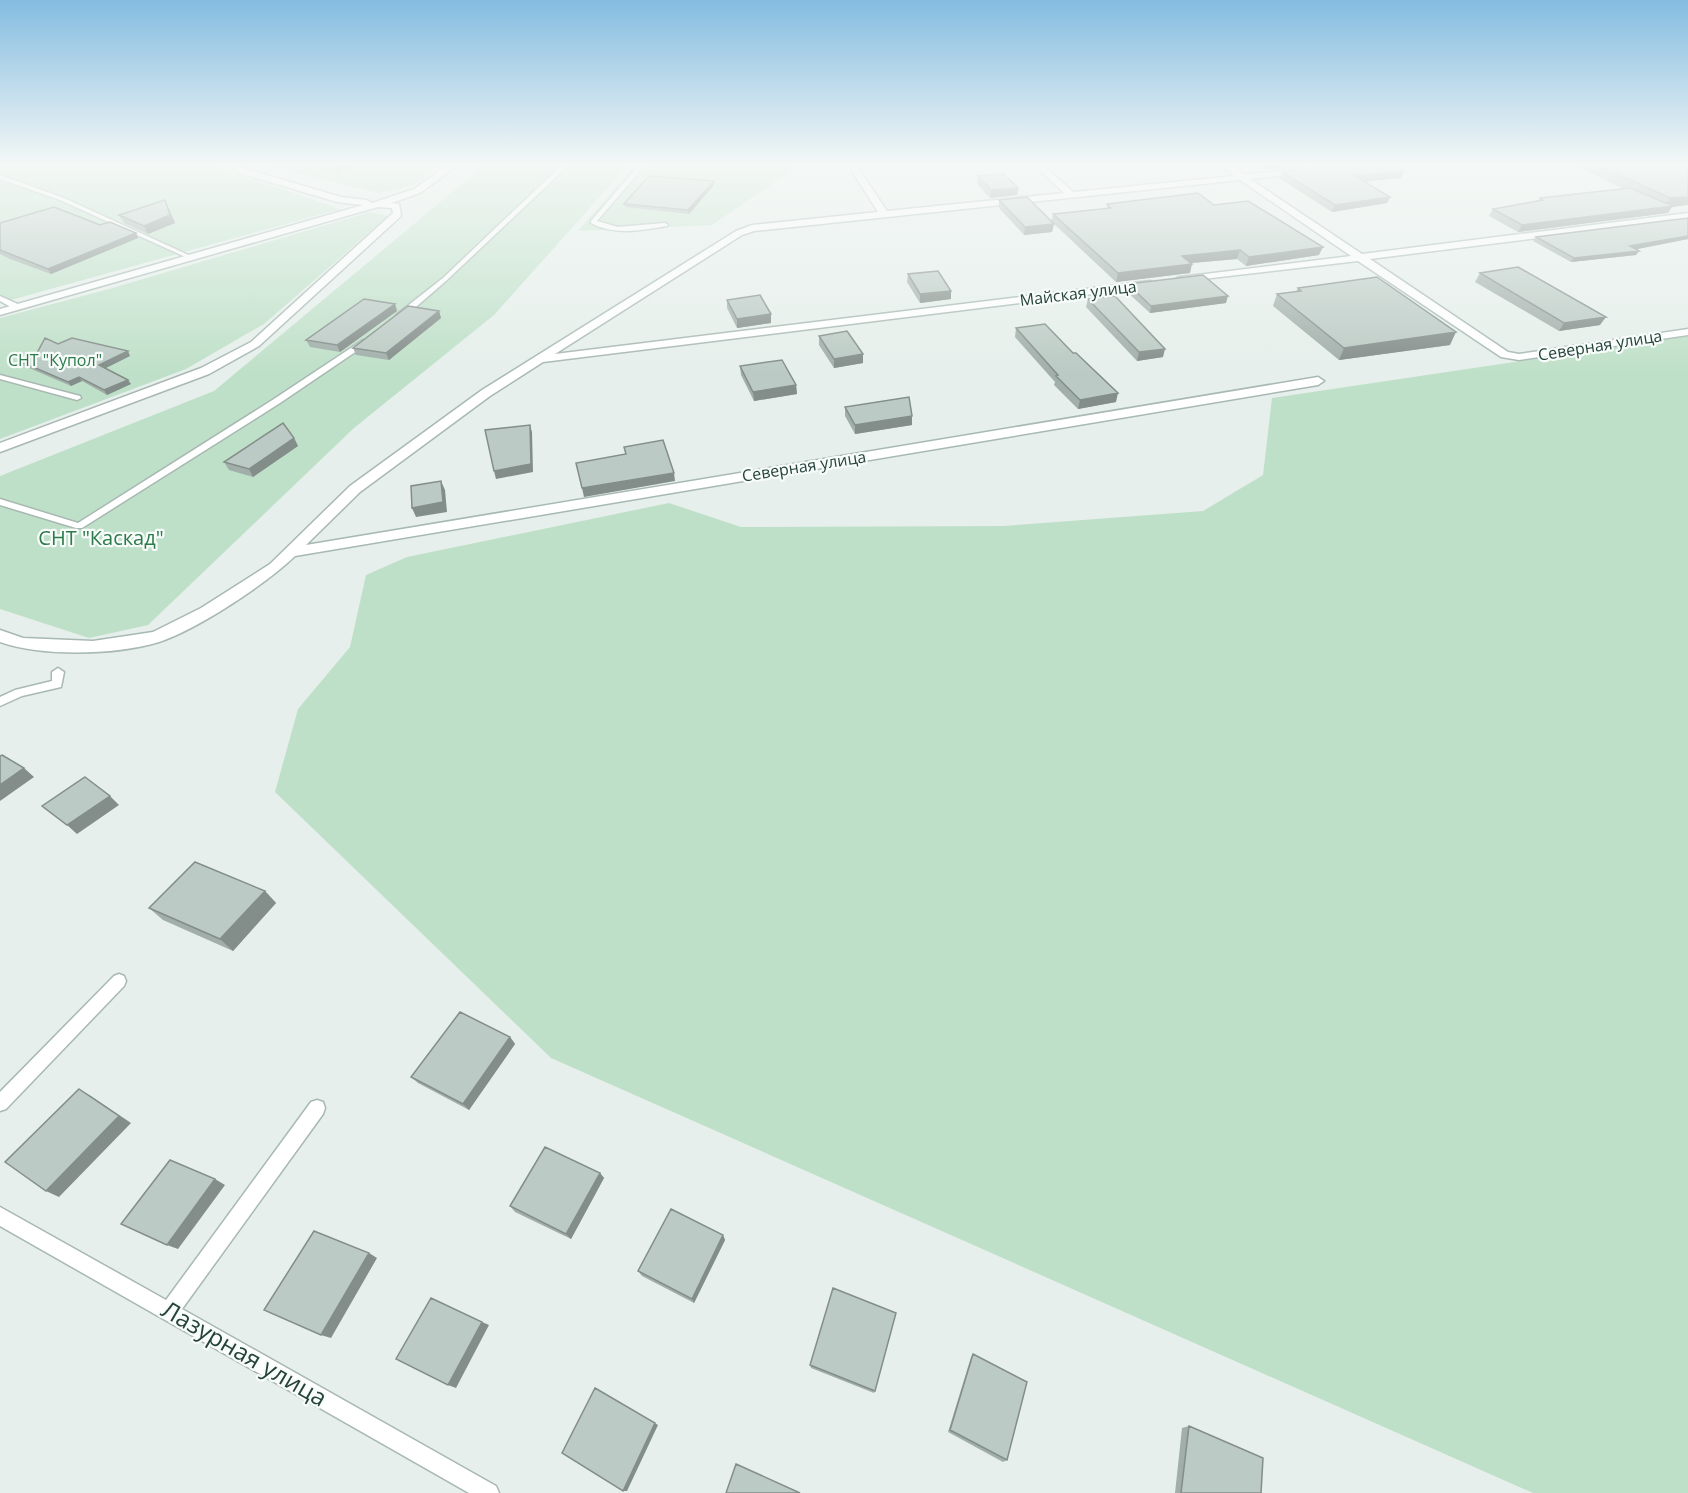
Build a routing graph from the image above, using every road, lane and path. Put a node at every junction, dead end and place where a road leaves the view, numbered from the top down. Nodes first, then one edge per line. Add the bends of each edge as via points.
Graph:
1 (138, 234) edge
2 (276, 234) edge
3 (376, 234) edge
4 (493, 234) edge
5 (738, 234) edge
6 (1325, 234) edge
7 (1550, 234) edge
8 (192, 258) junction
9 (1360, 258) junction
10 (1170, 281) edge
11 (1158, 283) edge
12 (0, 298) edge
13 (17, 307) junction
14 (0, 312) edge
15 (394, 321) edge
16 (1688, 332) edge
17 (377, 334) edge
18 (539, 360) junction
19 (0, 377) edge
20 (1318, 381) dead end
21 (77, 398) dead end
22 (0, 448) edge
23 (0, 502) edge
24 (290, 552) junction
25 (0, 636) edge
26 (58, 672) dead end
27 (0, 702) edge
28 (119, 981) dead end
29 (0, 1103) edge
30 (317, 1108) dead end
31 (0, 1216) edge
32 (169, 1312) junction
33 (489, 1493) edge

1 - 8 lane
2 - 8 street
3 - 22 street via 255,344 205,371
4 - 15 lane
5 - 18 street
6 - 9 street
7 - 9 street
8 - 13 street
9 - 10 street
9 - 16 street, Северная улица via 1513,357
11 - 18 street, Майская улица
12 - 13 lane
13 - 14 street
17 - 23 lane via 80,526
18 - 24 street via 486,393 355,489
19 - 21 lane
20 - 24 street, Северная улица
24 - 25 street via 275,567 207,612 156,636 93,647 22,645
26 - 27 lane via 57,684
28 - 29 lane
30 - 32 lane
31 - 32 lane, Лазурная улица
32 - 33 lane, Лазурная улица

